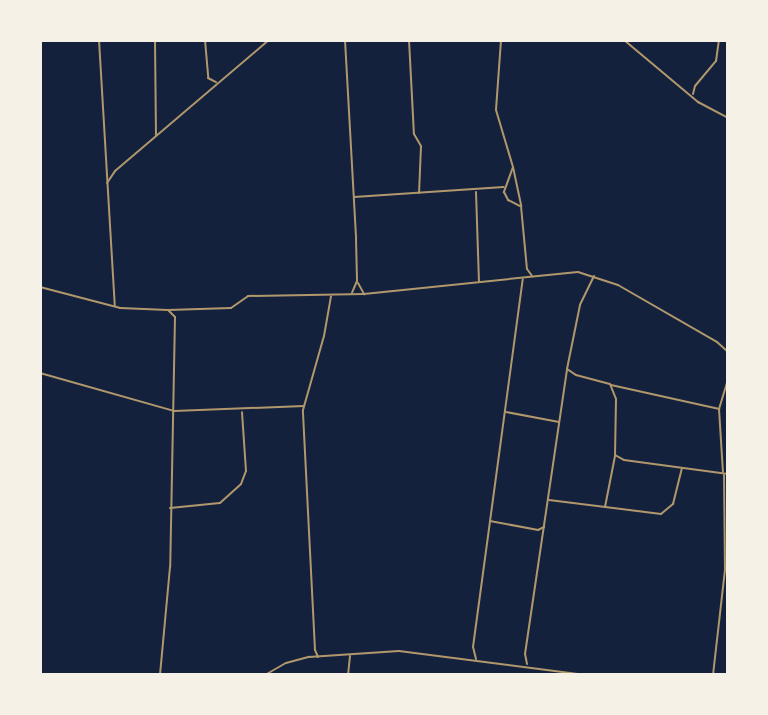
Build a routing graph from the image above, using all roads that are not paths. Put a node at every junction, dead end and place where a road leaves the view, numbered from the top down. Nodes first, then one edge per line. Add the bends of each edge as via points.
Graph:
1 (99, 40) edge
2 (155, 40) edge
3 (205, 40) edge
4 (269, 40) edge
5 (345, 40) edge
6 (409, 40) edge
7 (501, 40) edge
8 (624, 40) edge
9 (719, 40) edge
10 (216, 82) junction
11 (693, 96) junction
12 (158, 118) junction
13 (728, 118) edge
14 (167, 126) junction
15 (156, 136) junction
16 (513, 167) junction
17 (106, 184) junction
18 (504, 187) junction
19 (476, 191) junction
20 (419, 193) junction
21 (353, 197) junction
22 (521, 206) junction
23 (594, 275) junction
24 (533, 276) junction
25 (523, 278) junction
26 (357, 281) junction
27 (479, 281) junction
28 (40, 287) edge
29 (364, 294) junction
30 (351, 295) junction
31 (331, 296) junction
32 (116, 308) junction
33 (168, 310) junction
34 (728, 352) edge
35 (567, 369) junction
36 (40, 373) edge
37 (576, 375) junction
38 (728, 380) edge
39 (566, 382) junction
40 (610, 384) junction
41 (304, 406) junction
42 (719, 409) junction
43 (174, 411) junction
44 (242, 411) junction
45 (505, 411) junction
46 (560, 422) junction
47 (615, 455) junction
48 (682, 468) junction
49 (725, 474) edge
50 (549, 500) junction
51 (605, 507) junction
52 (170, 508) junction
53 (490, 521) junction
54 (545, 526) junction
55 (726, 570) edge
56 (350, 655) junction
57 (318, 657) junction
58 (476, 659) junction
59 (528, 666) junction
60 (555, 670) junction
61 (160, 675) edge
62 (265, 675) edge
63 (348, 675) edge
64 (555, 675) edge
65 (587, 675) edge
66 (713, 675) edge

1 - 17 street
2 - 12 street
3 - 10 street via 208,78
4 - 10 street
5 - 21 street
6 - 20 street via 414,134 421,146
7 - 16 street via 496,110
8 - 11 street
9 - 11 street via 716,61
10 - 14 street
11 - 13 street
12 - 14 street
12 - 15 street
14 - 15 street
15 - 17 street
16 - 18 street
16 - 22 street
17 - 32 street
18 - 19 street
18 - 22 street via 508,200
19 - 20 street
19 - 27 street
20 - 21 street
21 - 26 street
22 - 24 street via 527,269
23 - 24 street
23 - 34 street
23 - 35 street via 580,305
24 - 25 street
25 - 27 street
25 - 45 street
26 - 29 street
26 - 30 street
27 - 29 street
28 - 32 street
29 - 30 street
30 - 31 street
31 - 33 street via 248,296 231,308
31 - 41 street
32 - 33 street
33 - 43 street via 175,317
35 - 37 street
35 - 39 street
36 - 43 street
37 - 39 street
37 - 40 street
38 - 42 street
39 - 46 street
40 - 42 street
40 - 47 street via 616,399
41 - 44 street
41 - 57 street
42 - 49 street
43 - 44 street
43 - 52 street
44 - 52 street via 246,471 241,484 220,503
45 - 46 street
45 - 53 street
46 - 50 street
47 - 48 street
47 - 51 street
48 - 49 street
48 - 51 street via 673,504 661,514
49 - 55 street
50 - 51 street
50 - 54 street
52 - 61 street
53 - 54 street via 538,530
53 - 58 street via 473,647
54 - 59 street via 525,654
55 - 66 street
56 - 57 street
56 - 58 street via 399,651
56 - 63 street
57 - 62 street via 286,663
58 - 59 street
59 - 60 street
60 - 64 street
60 - 65 street

